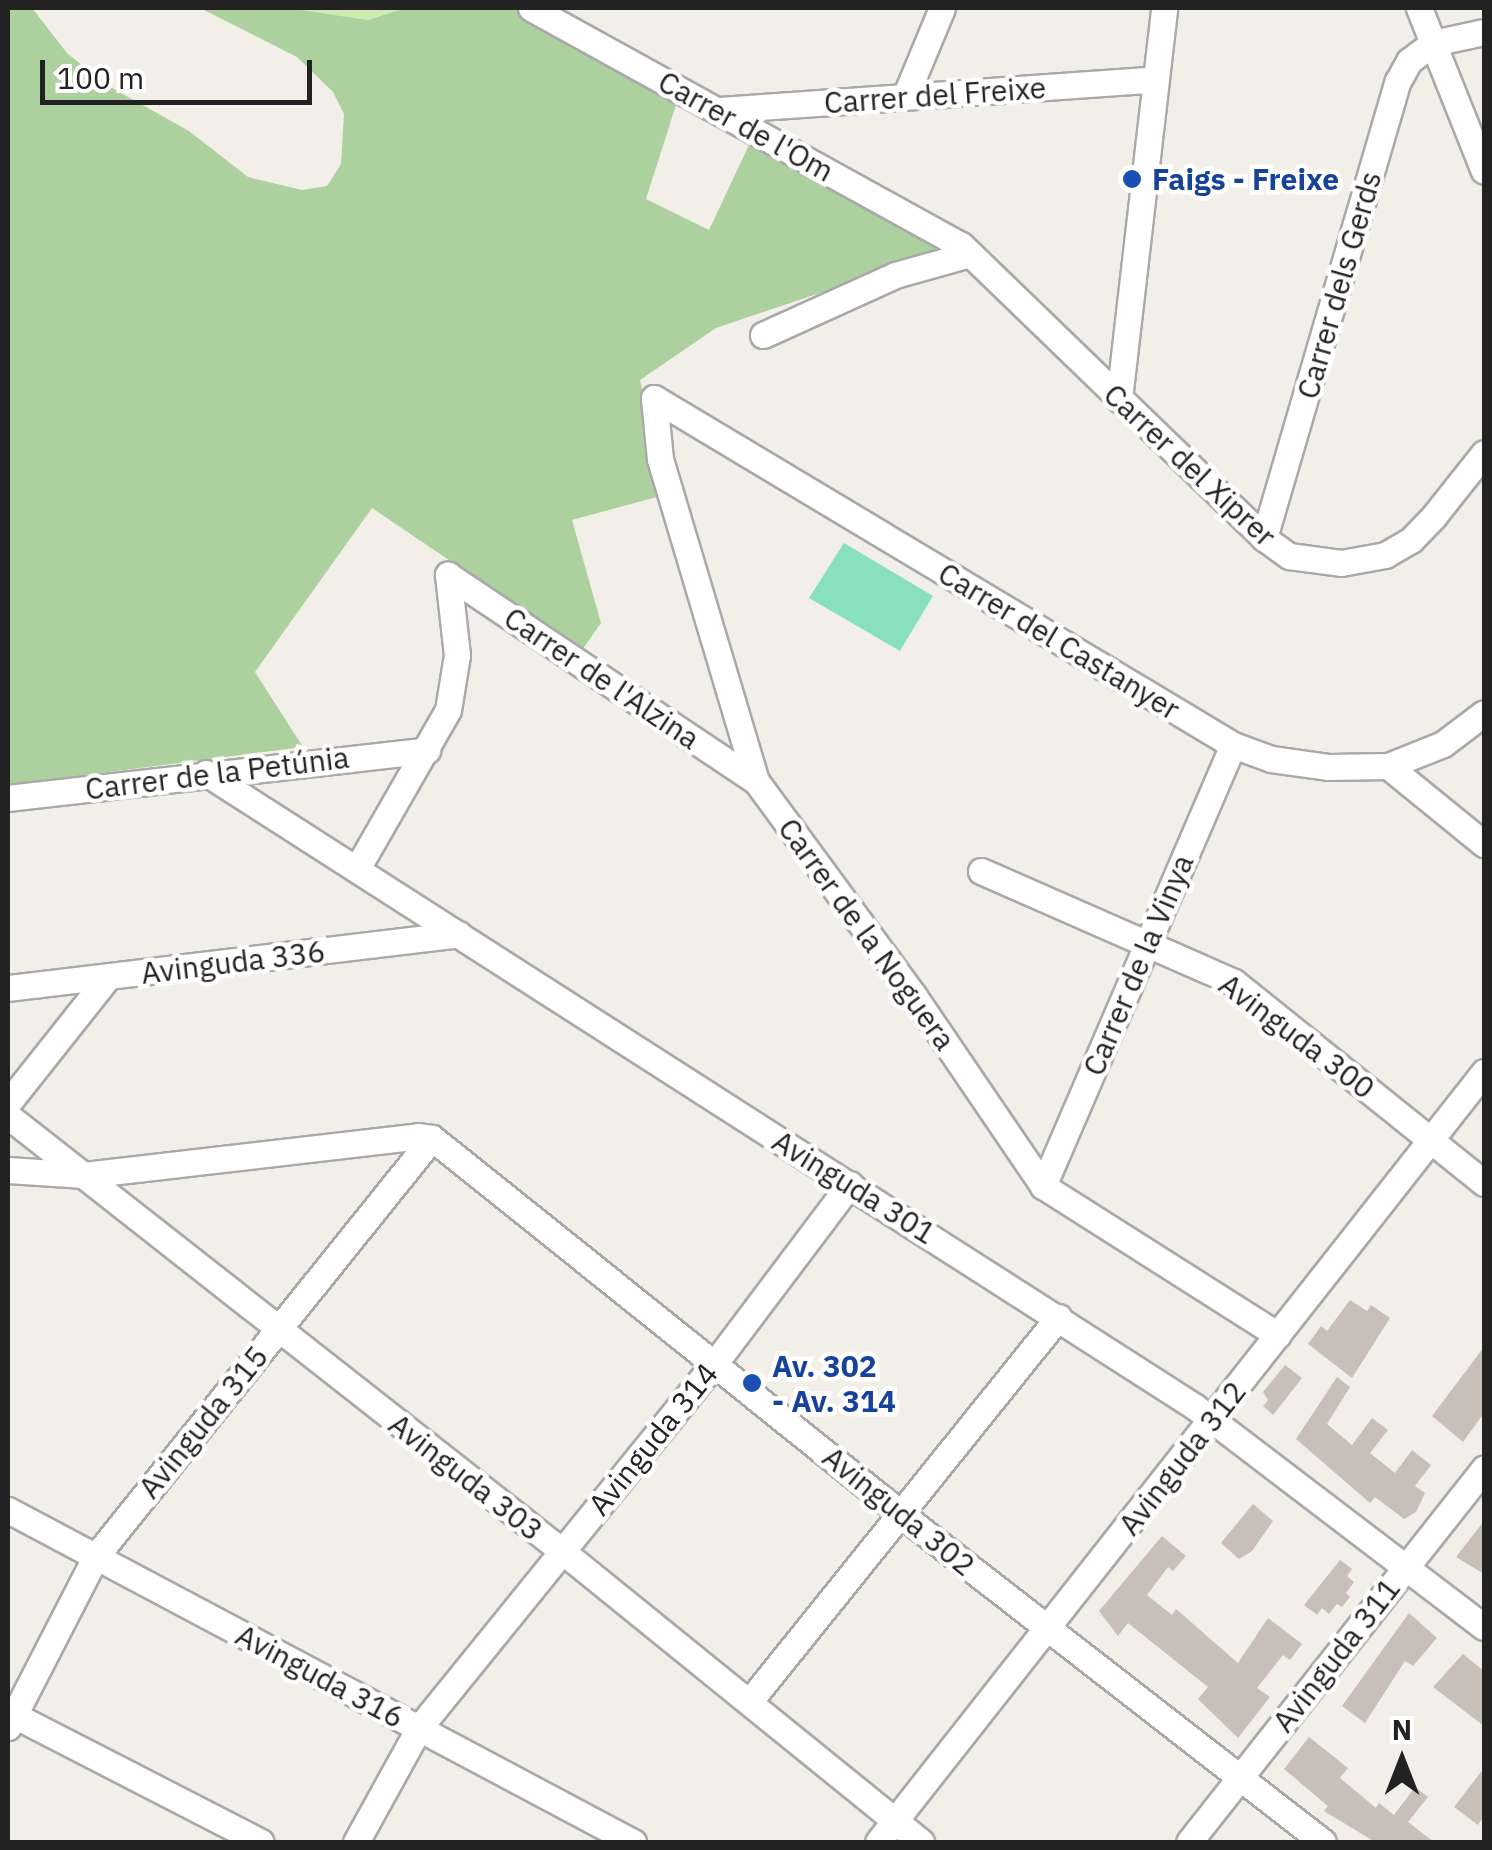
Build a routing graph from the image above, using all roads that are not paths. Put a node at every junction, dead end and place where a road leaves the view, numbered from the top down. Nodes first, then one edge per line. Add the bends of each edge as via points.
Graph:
1 (531, 8) edge
2 (942, 8) edge
3 (1164, 8) edge
4 (1419, 8) edge
5 (1484, 32) edge
6 (1432, 43) junction
7 (1152, 80) junction
8 (905, 96) junction
9 (718, 110) junction
10 (1484, 171) edge
11 (965, 250) junction
12 (763, 335) dead end
13 (654, 398) joint
14 (1119, 399) junction
15 (1484, 452) edge
16 (1264, 538) junction
17 (1484, 713) edge
18 (1234, 744) junction
19 (427, 750) junction
20 (1388, 766) junction
21 (206, 773) junction
22 (756, 781) junction
23 (8, 798) edge
24 (1484, 844) edge
25 (358, 867) junction
26 (981, 870) dead end
27 (458, 934) junction
28 (1147, 944) junction
29 (108, 976) junction
30 (8, 988) edge
31 (1484, 1072) edge
32 (8, 1104) edge
33 (8, 1116) edge
34 (432, 1138) junction
35 (1430, 1139) junction
36 (8, 1170) edge
37 (84, 1175) junction
38 (1484, 1183) edge
39 (850, 1184) junction
40 (1043, 1186) junction
41 (1059, 1316) junction
42 (276, 1329) junction
43 (1278, 1335) junction
44 (715, 1363) junction
45 (1213, 1419) junction
46 (1484, 1468) edge
47 (8, 1510) edge
48 (900, 1514) junction
49 (562, 1551) junction
50 (96, 1556) junction
51 (1405, 1566) junction
52 (1484, 1627) edge
53 (1049, 1629) junction
54 (749, 1702) junction
55 (10, 1718) edge
56 (419, 1728) junction
57 (1240, 1778) junction
58 (894, 1821) junction
59 (261, 1842) edge
60 (356, 1842) edge
61 (632, 1842) edge
62 (878, 1842) edge
63 (921, 1842) edge
64 (1189, 1842) edge
65 (1323, 1842) edge

1 - 9 street, Carrer de l'Om
2 - 8 street
3 - 7 street
4 - 6 street
5 - 6 street
6 - 10 street
6 - 16 street, Carrer dels Gerds via 1409,61 1398,82
7 - 8 street, Carrer del Freixe
7 - 14 street
8 - 9 street, Carrer del Freixe
9 - 11 street, Carrer de l'Om
11 - 12 street
11 - 14 street, Carrer del Xiprer
13 - 18 street, Carrer del Castanyer
13 - 22 street, Carrer de la Noguera via 660,459
14 - 16 street, Carrer del Xiprer
15 - 16 street, Carrer del Xiprer via 1411,540 1384,555 1314,562 1288,556
17 - 20 street, Carrer del Castanyer via 1443,744
18 - 20 street, Carrer del Castanyer via 1272,760
18 - 28 street, Carrer de la Vinya
19 - 21 street, Carrer de la Petúnia
19 - 22 street, Carrer de l'Alzina via 448,710 458,654 448,575
19 - 25 street
20 - 24 street
21 - 23 street, Carrer de la Petúnia
21 - 25 street, Avinguda 301
22 - 40 street, Carrer de la Noguera
25 - 27 street, Avinguda 301
26 - 28 street, Avinguda 300
27 - 29 street, Avinguda 336
27 - 39 street, Avinguda 301
28 - 35 street, Avinguda 300 via 1234,982
28 - 40 street, Carrer de la Vinya
29 - 30 street, Avinguda 336
29 - 32 street
31 - 35 street, Avinguda 312
33 - 37 street, Avinguda 303
34 - 37 street
34 - 42 street, Avinguda 315
34 - 44 street, Avinguda 302
35 - 38 street, Avinguda 300
35 - 43 street, Avinguda 312
36 - 37 street
37 - 42 street, Avinguda 303
39 - 41 street, Avinguda 301
39 - 44 street, Avinguda 314
40 - 43 street, Carrer de la Noguera
41 - 45 street, Avinguda 301
41 - 48 street
42 - 49 street, Avinguda 303
42 - 50 street, Avinguda 315
43 - 45 street, Avinguda 312
44 - 48 street, Avinguda 302
44 - 49 street, Avinguda 314
45 - 51 street, Avinguda 301
45 - 53 street, Avinguda 312
46 - 51 street, Avinguda 311
47 - 50 street, Avinguda 316
48 - 53 street, Avinguda 302
48 - 54 street
49 - 54 street, Avinguda 303
49 - 56 street, Avinguda 314
50 - 55 street, Avinguda 315
50 - 56 street, Avinguda 316
51 - 52 street, Avinguda 301
51 - 57 street, Avinguda 311
53 - 57 street, Avinguda 302
53 - 58 street, Avinguda 312
54 - 58 street, Avinguda 303
55 - 59 street
56 - 60 street, Avinguda 314
56 - 61 street, Avinguda 316
57 - 64 street, Avinguda 311
57 - 65 street, Avinguda 302
58 - 62 street, Avinguda 312
58 - 63 street, Avinguda 303

